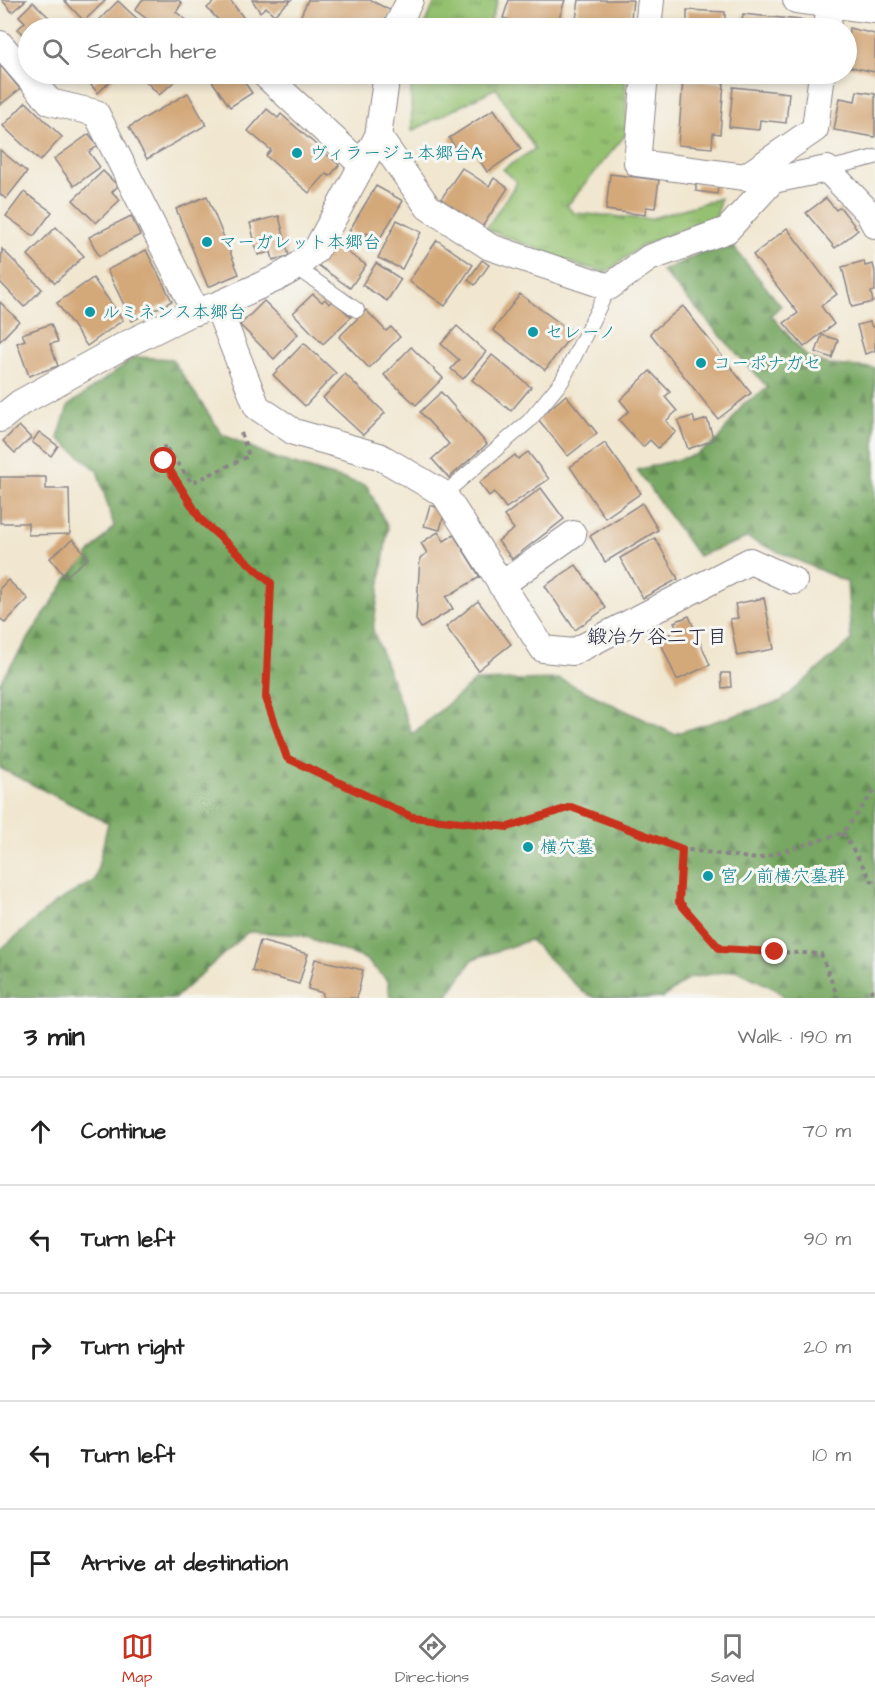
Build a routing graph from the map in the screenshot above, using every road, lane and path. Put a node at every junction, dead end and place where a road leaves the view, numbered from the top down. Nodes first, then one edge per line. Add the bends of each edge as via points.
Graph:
1 (410, 0) edge
2 (651, 0) edge
3 (796, 0) edge
4 (875, 10) edge
5 (829, 16) edge
6 (401, 18) edge
7 (649, 18) edge
8 (0, 44) edge
9 (18, 65) edge
10 (34, 84) edge
11 (275, 84) edge
12 (386, 84) edge
13 (644, 84) edge
14 (821, 84) edge
15 (378, 136) junction
16 (875, 157) edge
17 (362, 165) junction
18 (827, 169) junction
19 (875, 225) edge
20 (296, 267) junction
21 (609, 286) junction
22 (206, 308) junction
23 (357, 310) dead end
24 (257, 408) junction
25 (0, 419) edge
26 (444, 494) junction
27 (573, 534) dead end
28 (794, 581) dead end
29 (501, 585) junction
30 (875, 790) edge
31 (843, 834) junction
32 (682, 849) junction
33 (875, 886) edge
34 (875, 988) edge
35 (838, 998) edge
36 (863, 998) edge

1 - 6 street
2 - 7 street
3 - 5 street
4 - 5 street
8 - 9 street
10 - 22 street via 50,102 96,113
11 - 17 street
12 - 15 street
13 - 14 street via 637,163 745,177 815,129
15 - 17 street
15 - 21 street via 428,207 490,247
16 - 18 lane
17 - 20 street via 316,250
18 - 19 street via 868,212
18 - 21 street via 773,180 727,230 649,258
20 - 22 street
20 - 23 lane
21 - 26 lane via 562,381 529,421
22 - 24 street
22 - 25 street via 125,345 20,403
24 - 26 street via 294,432 379,456
24 - 32 path via 238,422 249,456 192,483 164,445 164,461 201,520 271,583 266,698 287,758 412,817 508,827 571,807
26 - 29 street
27 - 29 street
28 - 29 street via 750,561 573,652 543,649
30 - 31 path
31 - 32 path via 757,859
31 - 33 path
32 - 35 path via 679,902 720,949 821,954
34 - 36 path

